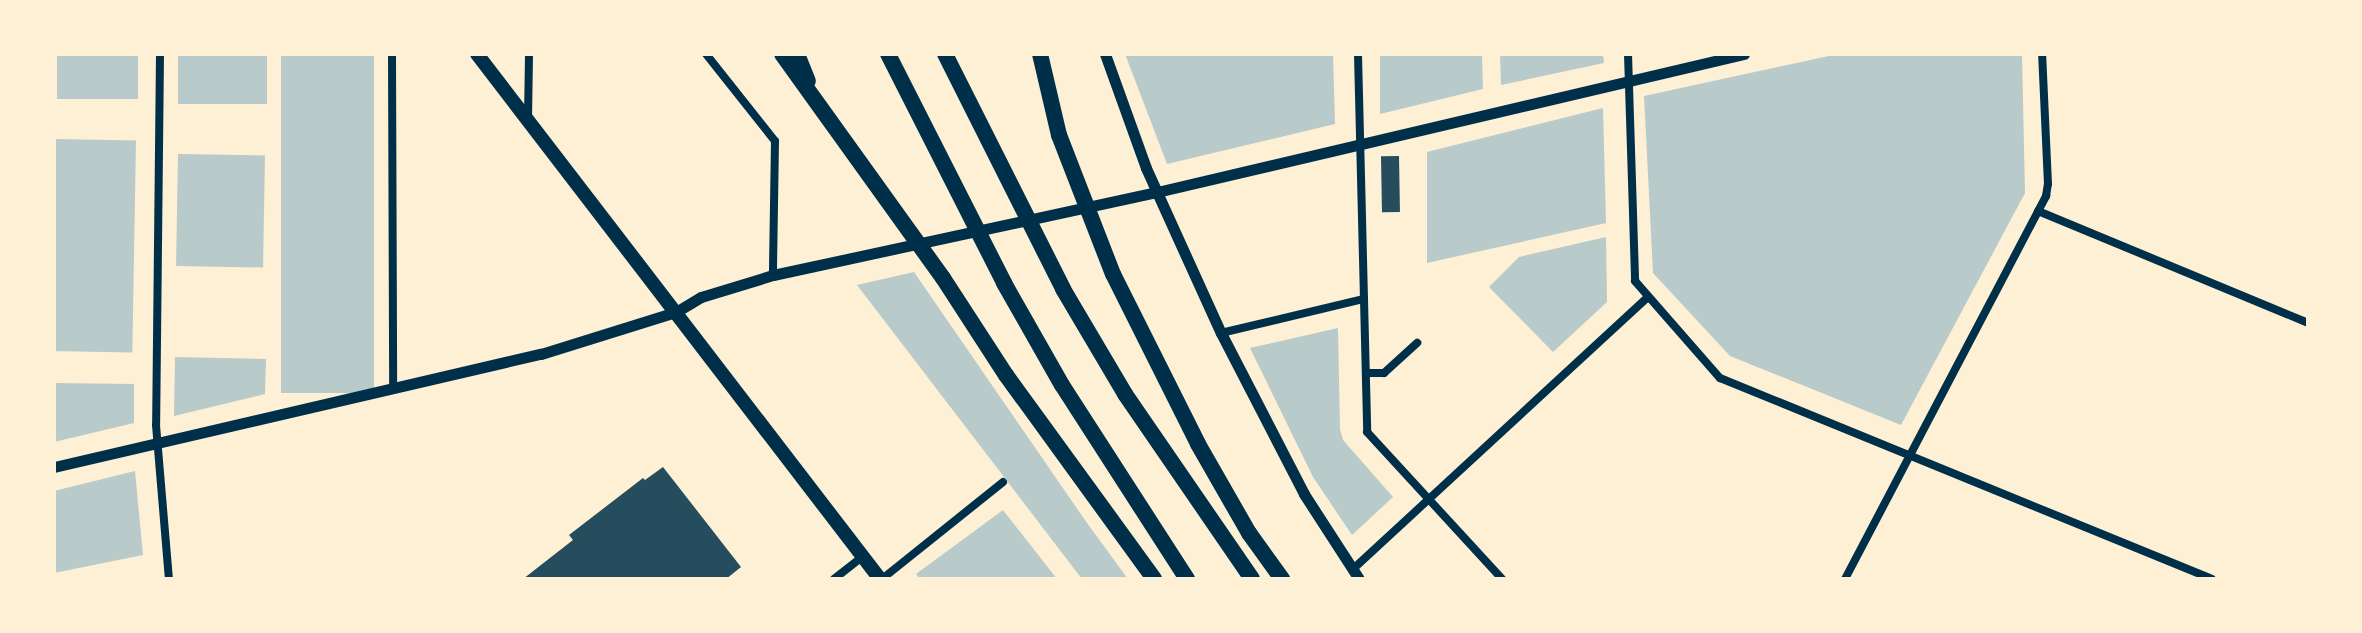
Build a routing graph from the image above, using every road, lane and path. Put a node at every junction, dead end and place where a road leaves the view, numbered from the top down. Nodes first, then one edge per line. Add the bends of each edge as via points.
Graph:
1 (160, 54) edge
2 (392, 54) edge
3 (477, 54) edge
4 (529, 54) edge
5 (706, 54) edge
6 (782, 54) edge
7 (797, 54) edge
8 (888, 54) edge
9 (945, 54) edge
10 (1040, 54) edge
11 (1105, 54) edge
12 (1358, 54) edge
13 (1628, 54) edge
14 (1744, 54) edge
15 (2042, 54) edge
16 (1628, 80) junction
17 (820, 108) junction
18 (528, 120) junction
19 (1360, 143) junction
20 (1157, 192) junction
21 (2038, 211) junction
22 (773, 275) junction
23 (1648, 297) junction
24 (1364, 299) junction
25 (676, 312) junction
26 (2308, 323) edge
27 (1221, 333) junction
28 (1417, 343) dead end
29 (1366, 373) junction
30 (393, 389) junction
31 (157, 443) junction
32 (1909, 454) junction
33 (54, 467) edge
34 (1003, 482) dead end
35 (1428, 499) junction
36 (863, 556) junction
37 (1356, 575) edge
38 (169, 579) edge
39 (834, 579) edge
40 (881, 579) edge
41 (1154, 579) edge
42 (1187, 579) edge
43 (1252, 579) edge
44 (1282, 579) edge
45 (1502, 579) edge
46 (1845, 579) edge
47 (2212, 579) edge

1 - 31 street
2 - 30 street
3 - 18 main road
4 - 18 street
5 - 22 street via 775,141
6 - 17 highway
7 - 17 highway
8 - 42 highway via 1054,373
9 - 43 highway via 1063,289 1125,394
10 - 44 highway via 1059,135 1113,274 1198,444
11 - 20 street
12 - 19 street
13 - 16 street
14 - 16 street
15 - 21 street via 2048,184
16 - 19 street
16 - 23 street via 1635,281
17 - 41 highway
18 - 25 main road
19 - 20 street
19 - 24 street
20 - 22 street
20 - 27 street
21 - 26 street
21 - 32 street
22 - 25 street via 701,297
23 - 32 street via 1720,378
23 - 35 street
24 - 27 street
24 - 29 street
25 - 30 street via 541,354
25 - 36 main road
27 - 37 street via 1304,494
28 - 29 street via 1384,373
29 - 35 street via 1367,432
30 - 31 street
31 - 33 street
31 - 38 street
32 - 46 street
32 - 47 street
34 - 40 street
35 - 37 street
35 - 45 street
36 - 39 street
36 - 40 main road

